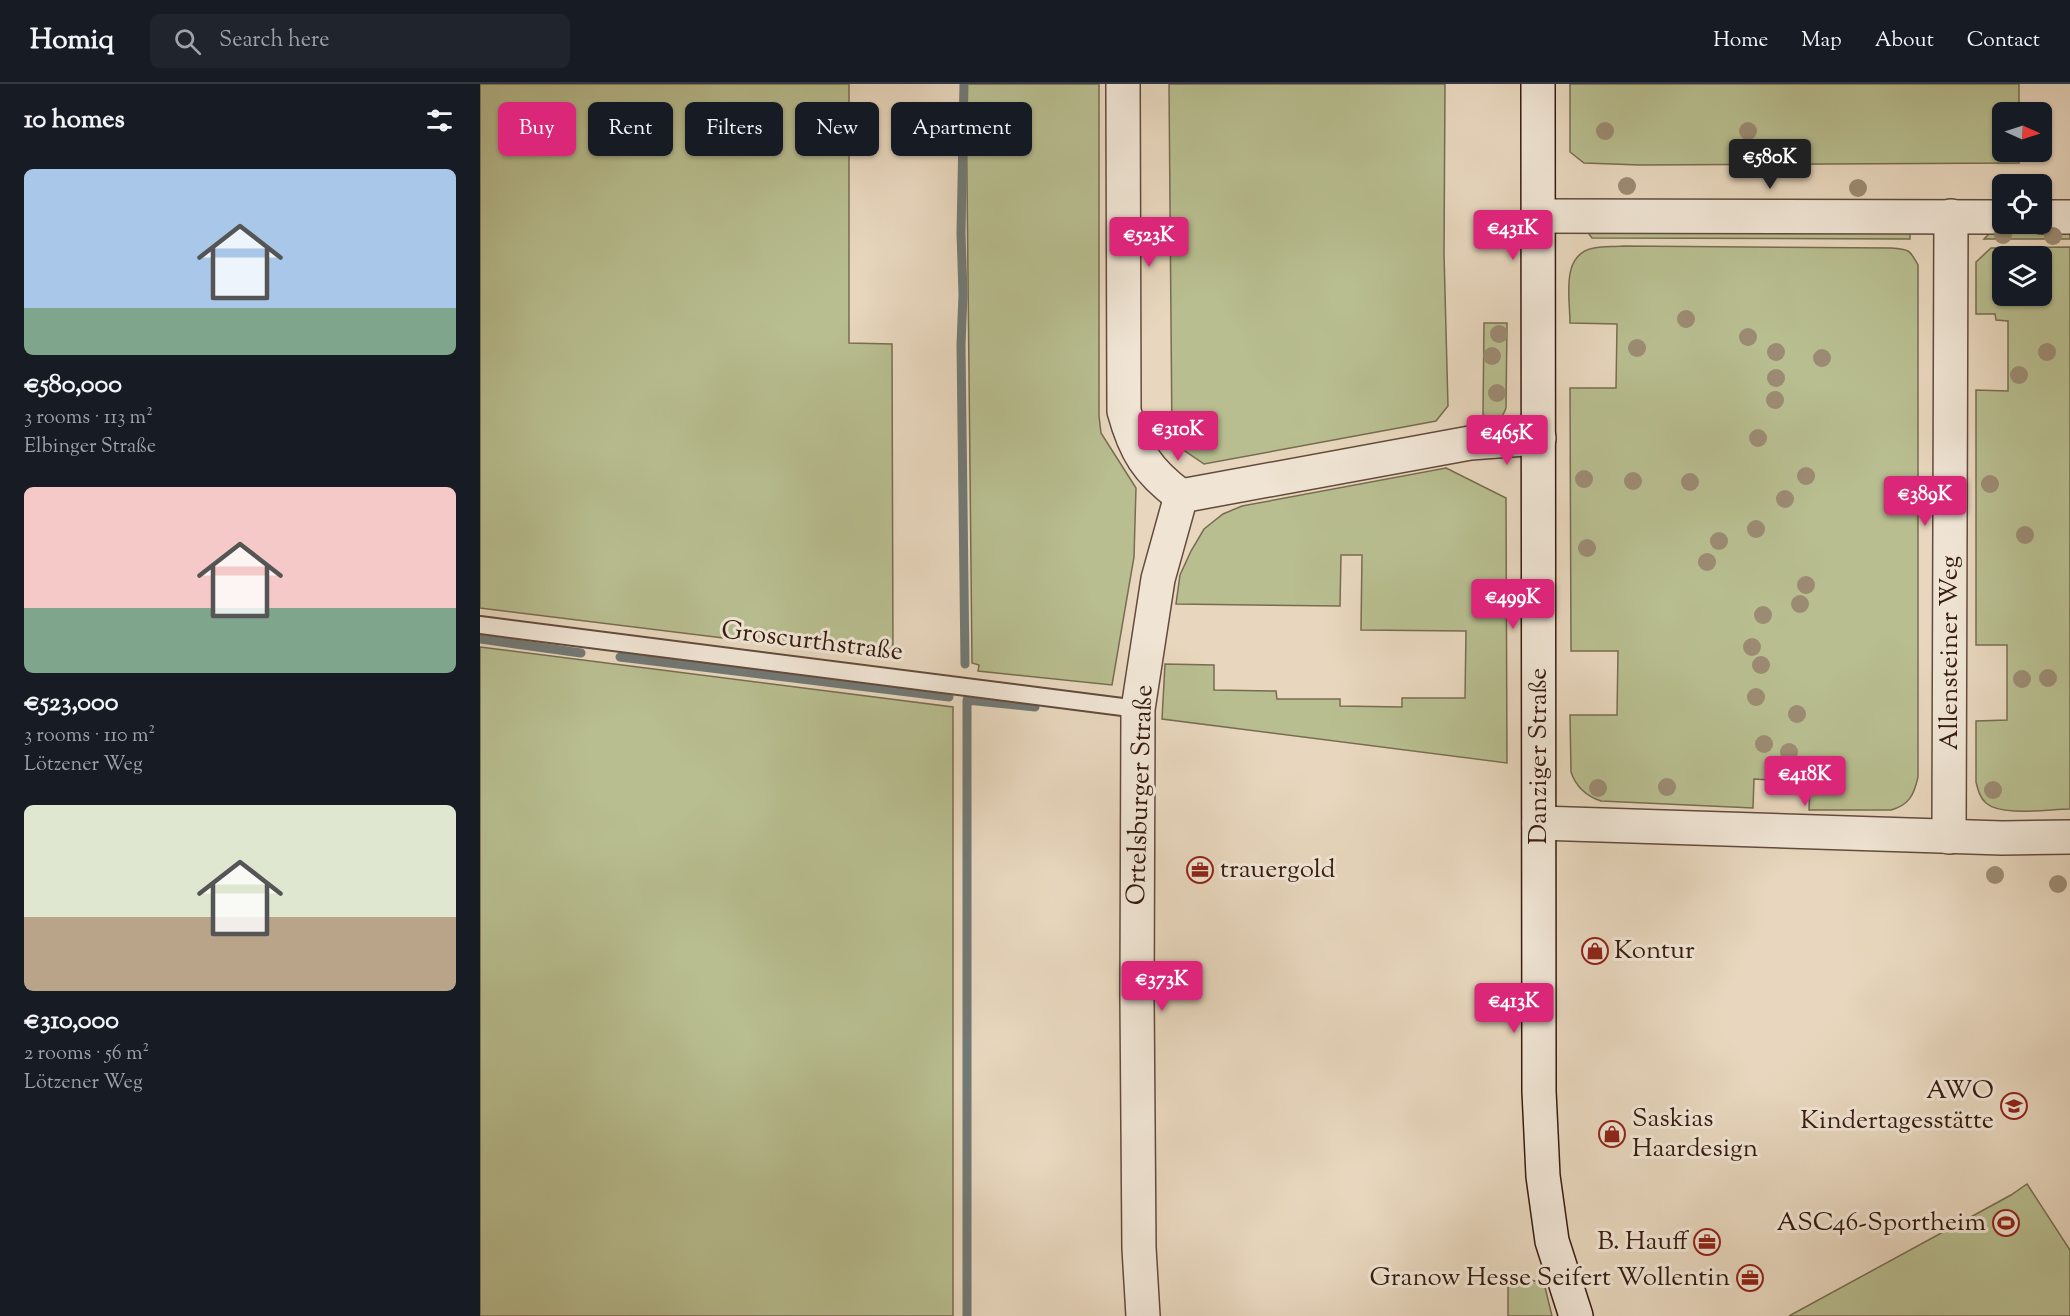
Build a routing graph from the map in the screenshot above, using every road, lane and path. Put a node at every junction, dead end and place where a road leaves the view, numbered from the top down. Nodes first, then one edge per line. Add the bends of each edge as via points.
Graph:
1 (1123, 84) edge
2 (1538, 84) edge
3 (1538, 216) junction
4 (1951, 216) junction
5 (1992, 217) edge
6 (2052, 217) edge
7 (2070, 217) edge
8 (1539, 438) junction
9 (1181, 496) junction
10 (480, 625) edge
11 (1138, 709) junction
12 (1539, 823) junction
13 (1949, 837) junction
14 (2070, 837) edge
15 (1143, 1316) edge
16 (1576, 1316) edge

1 - 9 street via 1124,411 1132,441 1144,461 1162,483
2 - 3 street, Danziger Straße
3 - 4 street
3 - 8 street, Danziger Straße
4 - 5 street
4 - 13 street, Allensteiner Weg
6 - 7 street
8 - 9 street via 1470,443
8 - 12 street, Danziger Straße
9 - 11 street, Ortelsburger Straße via 1158,579
10 - 11 lane, Groscurthstraße
11 - 15 street, Ortelsburger Straße via 1139,1248
12 - 13 street
12 - 16 street, Danziger Straße via 1539,1091 1543,1176 1552,1241
13 - 14 street

